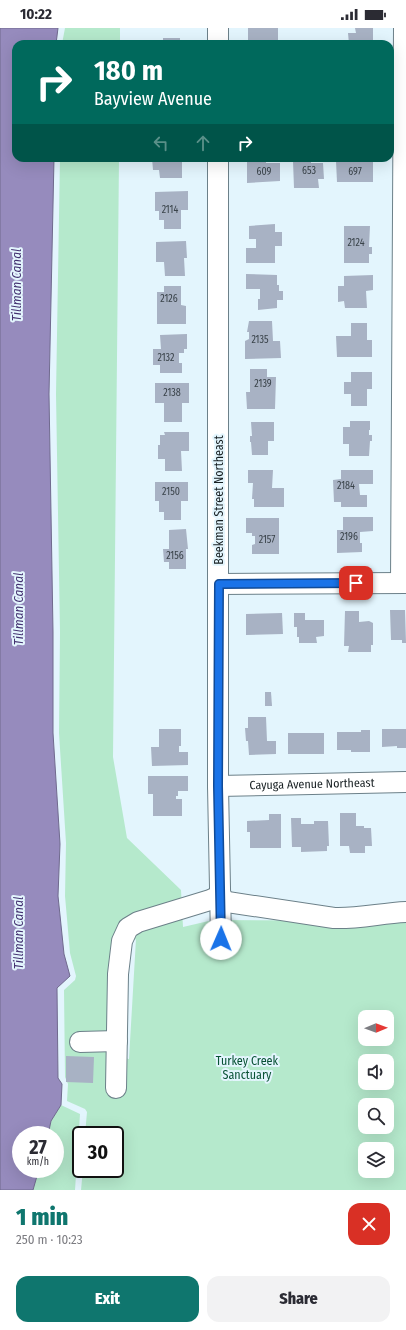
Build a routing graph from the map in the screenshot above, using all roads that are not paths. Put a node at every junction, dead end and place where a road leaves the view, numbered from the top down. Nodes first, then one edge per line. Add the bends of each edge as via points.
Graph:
1 (218, 28) edge
2 (404, 28) edge
3 (218, 40) edge
4 (397, 130) edge
5 (218, 162) edge
6 (404, 583) edge
7 (219, 584) junction
8 (406, 782) edge
9 (218, 786) junction
10 (221, 898) junction
11 (406, 912) edge
12 (221, 939) dead end
13 (117, 1041) junction
14 (80, 1042) dead end
15 (116, 1088) dead end

1 - 3 street
2 - 4 street
4 - 6 street
5 - 7 street, Beekman Street Northeast
6 - 7 street
7 - 9 street, Beekman Street Northeast
8 - 9 street, Cayuga Avenue Northeast
9 - 10 street, Beekman Street Northeast
10 - 11 street via 334,918
10 - 12 street, Beekman Street Northeast
10 - 13 street via 138,922 128,928 122,941 118,974
13 - 14 street
13 - 15 street

